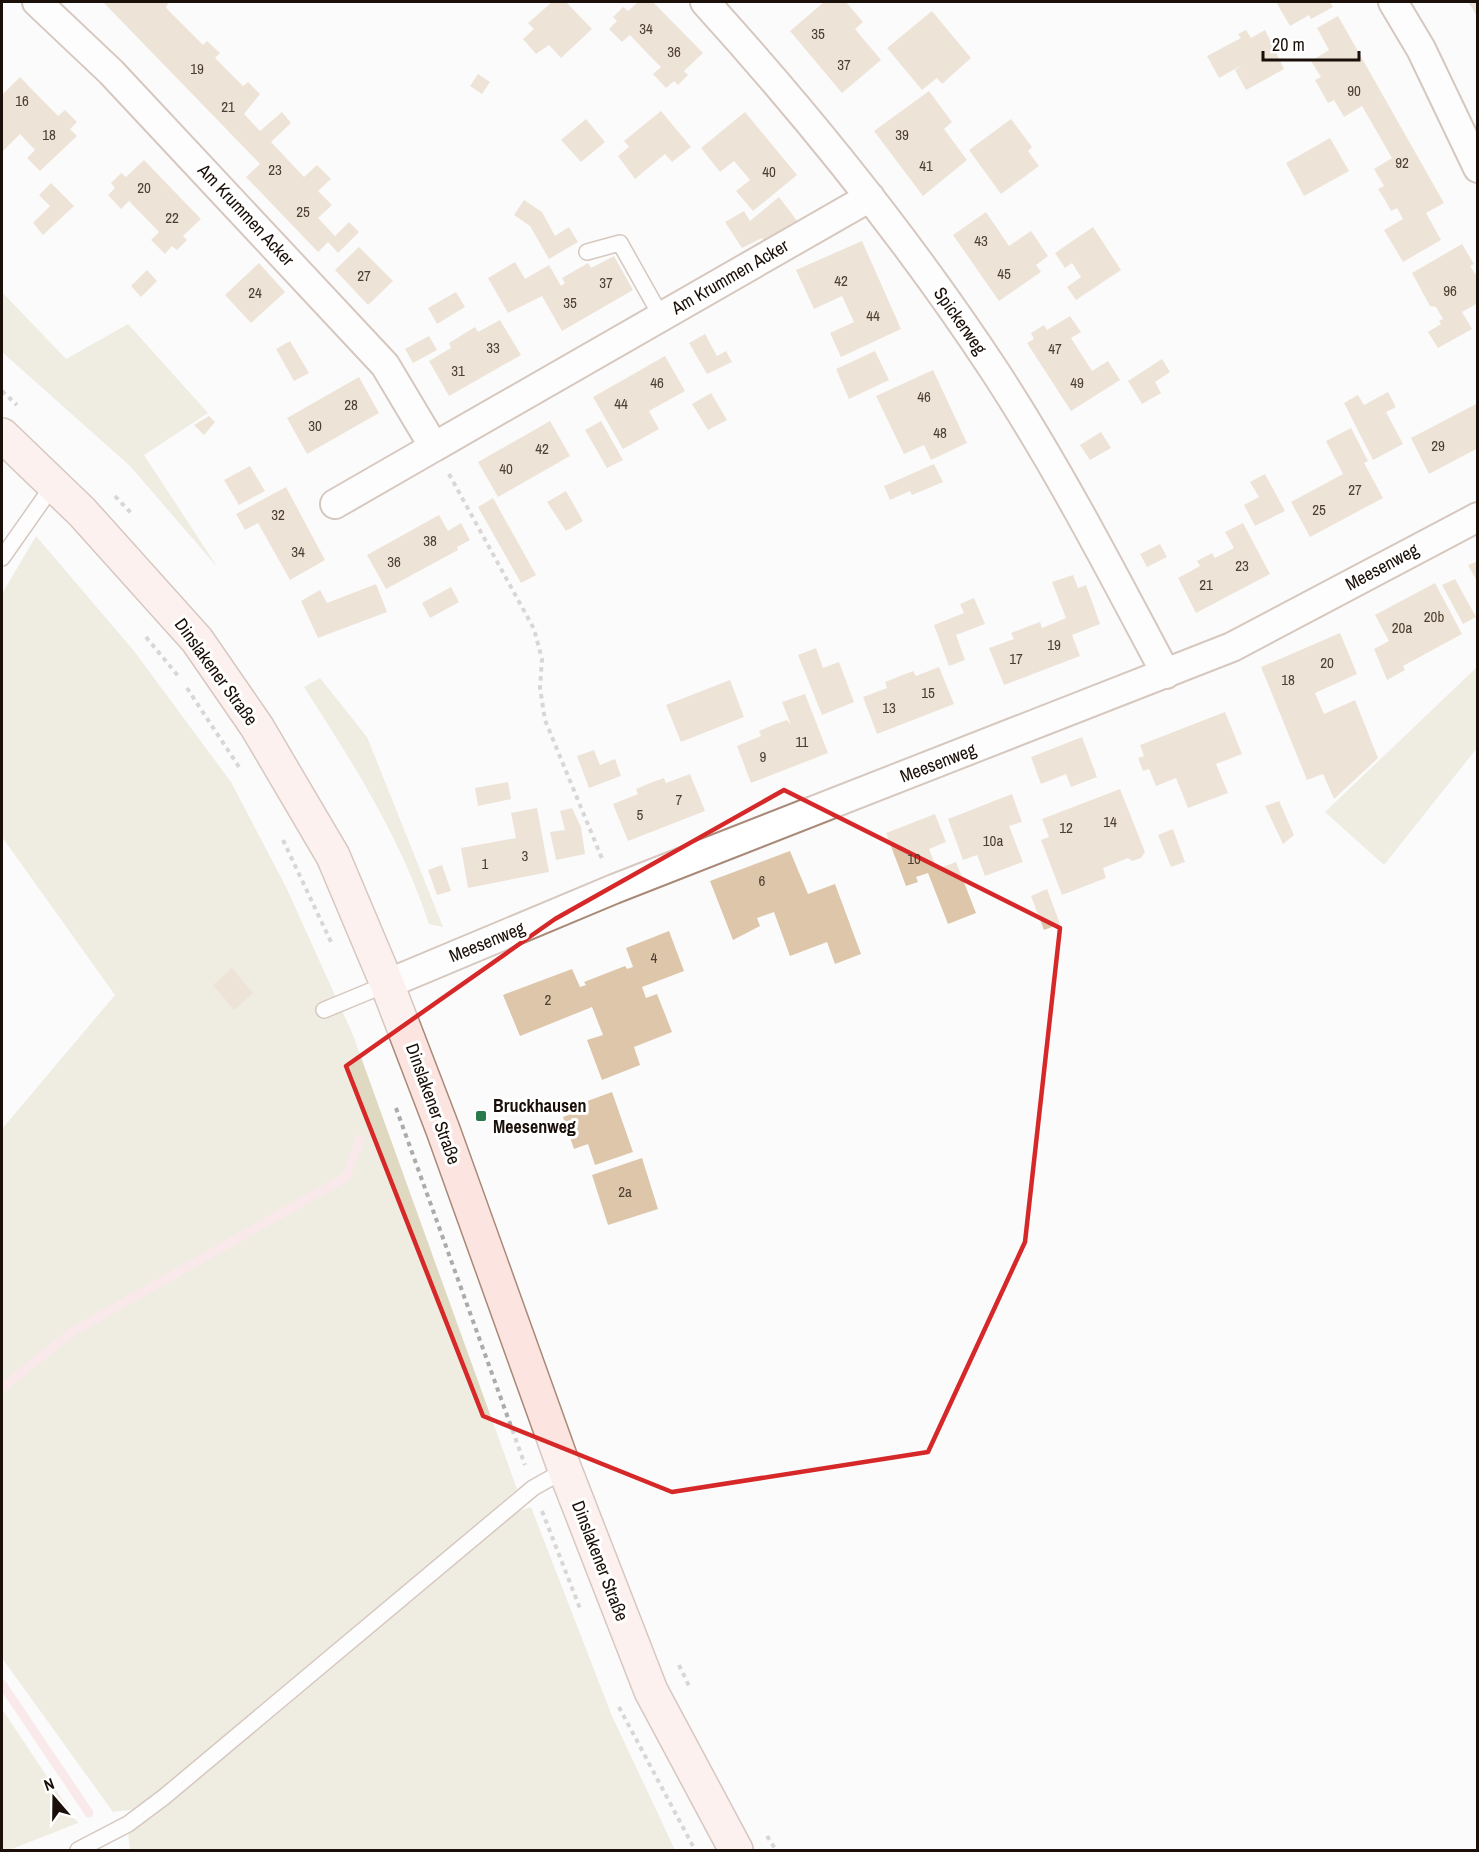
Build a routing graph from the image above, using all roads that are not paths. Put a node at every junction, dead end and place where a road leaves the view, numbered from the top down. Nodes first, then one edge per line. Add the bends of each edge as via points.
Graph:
1 (38, 2) edge
2 (705, 2) edge
3 (1393, 2) edge
4 (1478, 168) edge
5 (870, 197) junction
6 (587, 252) dead end
7 (661, 316) junction
8 (2, 435) edge
9 (434, 447) junction
10 (54, 484) junction
11 (335, 504) dead end
12 (1478, 517) edge
13 (2, 558) edge
14 (1166, 674) junction
15 (387, 984) junction
16 (324, 1010) dead end
17 (565, 1470) junction
18 (78, 1851) edge
19 (736, 1851) edge

1 - 9 street, Am Krummen Acker via 111,72 384,365
2 - 5 street, Spickerweg via 767,70
3 - 4 street via 1421,49
5 - 7 street, Am Krummen Acker
5 - 14 street, Spickerweg via 996,374 1070,492
6 - 7 lane via 620,243
7 - 9 street, Am Krummen Acker
8 - 10 main road, Dinslakener Straße
9 - 11 street, Am Krummen Acker
10 - 13 lane
10 - 15 main road, Dinslakener Straße via 197,640 257,727 333,856
12 - 14 street, Meesenweg via 1232,647
14 - 15 street, Meesenweg via 614,889
15 - 16 lane
15 - 17 main road, Dinslakener Straße
17 - 18 lane via 533,1488 164,1797 128,1824
17 - 19 main road, Dinslakener Straße via 651,1692

